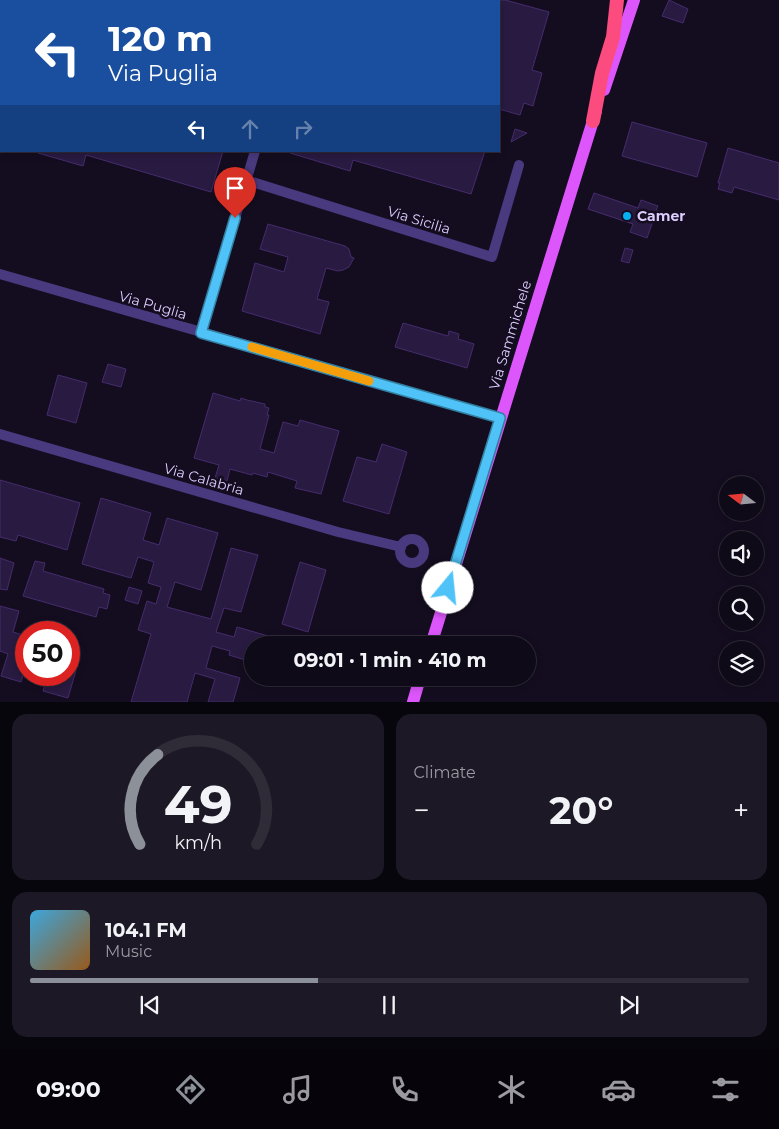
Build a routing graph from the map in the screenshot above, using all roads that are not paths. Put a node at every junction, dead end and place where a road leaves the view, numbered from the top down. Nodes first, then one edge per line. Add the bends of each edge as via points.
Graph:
1 (617, 0) edge
2 (634, 0) edge
3 (593, 121) junction
4 (254, 152) edge
5 (519, 165) dead end
6 (246, 180) junction
7 (0, 274) edge
8 (201, 333) junction
9 (500, 418) junction
10 (0, 434) edge
11 (401, 547) dead end
12 (434, 636) edge
13 (418, 686) edge
14 (413, 702) edge

1 - 3 highway via 613,37
2 - 3 main road, Via Sammichele
3 - 9 main road, Via Sammichele
4 - 6 street
5 - 6 street, Via Sicilia via 492,257
6 - 8 street
7 - 8 street, Via Puglia
8 - 9 street, Via Puglia
9 - 12 main road, Via Sammichele
10 - 11 street, Via Calabria via 329,530
13 - 14 main road

